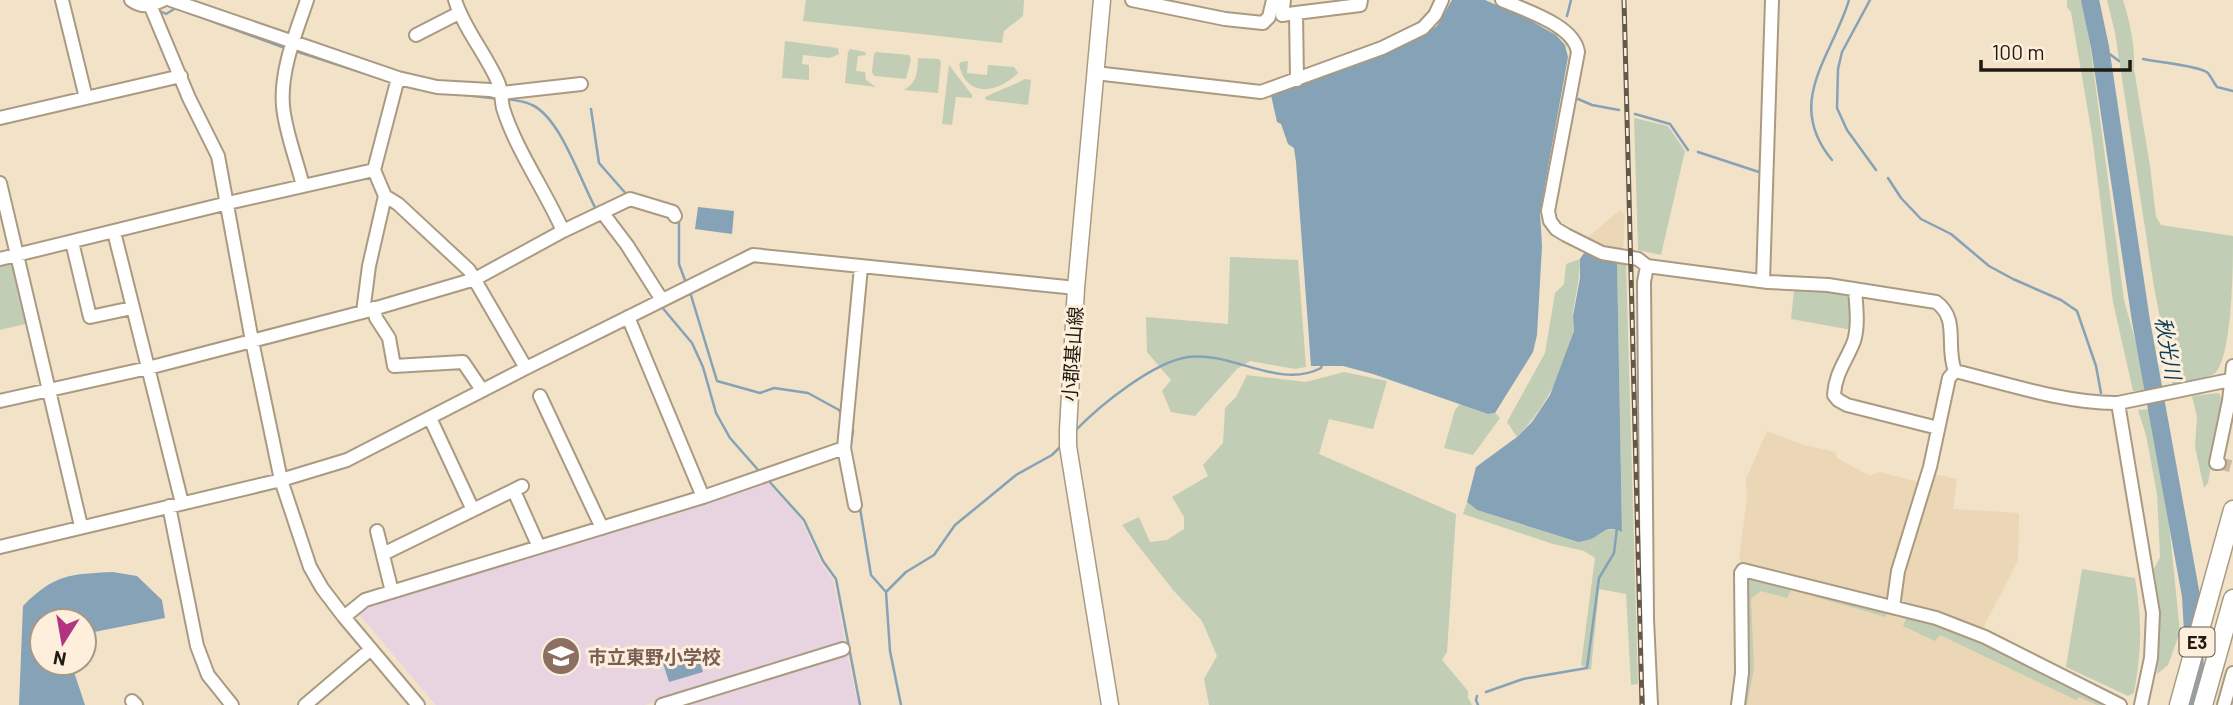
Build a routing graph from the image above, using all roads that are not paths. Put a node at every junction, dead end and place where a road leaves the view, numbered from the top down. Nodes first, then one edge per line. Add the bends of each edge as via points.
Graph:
1 (62, 0) edge
2 (131, 0) edge
3 (171, 0) edge
4 (307, 0) edge
5 (455, 0) edge
6 (1102, 0) edge
7 (1132, 0) edge
8 (1273, 0) edge
9 (1284, 0) edge
10 (1361, 0) edge
11 (1442, 0) edge
12 (1502, 0) edge
13 (1772, 0) edge
14 (154, 2) edge
15 (459, 13) junction
16 (1296, 13) junction
17 (416, 35) dead end
18 (293, 42) junction
19 (1095, 73) junction
20 (181, 76) junction
21 (398, 78) junction
22 (1297, 80) junction
23 (581, 84) dead end
24 (502, 93) junction
25 (86, 98) junction
26 (0, 118) edge
27 (374, 170) junction
28 (0, 183) edge
29 (303, 186) junction
30 (385, 196) junction
31 (2, 203) edge
32 (228, 203) junction
33 (602, 212) junction
34 (675, 216) dead end
35 (563, 231) junction
36 (114, 232) junction
37 (72, 242) junction
38 (17, 255) junction
39 (0, 259) edge
40 (1647, 266) junction
41 (861, 267) junction
42 (475, 279) junction
43 (1763, 281) junction
44 (1076, 288) junction
45 (1855, 289) junction
46 (662, 300) junction
47 (132, 308) junction
48 (368, 310) junction
49 (628, 317) junction
50 (252, 341) junction
51 (2233, 366) edge
52 (148, 368) junction
53 (526, 368) junction
54 (1955, 371) junction
55 (2231, 380) junction
56 (48, 388) junction
57 (482, 390) junction
58 (540, 396) dead end
59 (0, 401) edge
60 (2118, 403) junction
61 (430, 418) junction
62 (1938, 428) junction
63 (844, 448) junction
64 (2219, 463) dead end
65 (281, 480) junction
66 (703, 497) junction
67 (176, 505) junction
68 (855, 505) dead end
69 (473, 510) junction
70 (2233, 510) edge
71 (81, 526) junction
72 (602, 528) junction
73 (377, 531) dead end
74 (0, 547) edge
75 (539, 547) junction
76 (383, 554) junction
77 (392, 592) junction
78 (2233, 599) edge
79 (1893, 607) junction
80 (344, 617) junction
81 (371, 649) junction
82 (843, 649) dead end
83 (2233, 673) edge
84 (232, 705) edge
85 (305, 705) edge
86 (418, 705) edge
87 (662, 705) edge
88 (1110, 705) edge
89 (1651, 705) edge
90 (1738, 705) edge
91 (2120, 705) edge
92 (2141, 705) edge
93 (2179, 705) edge
94 (2203, 705) edge
95 (2224, 705) edge

1 - 25 street
2 - 14 street via 141,6
3 - 18 street
4 - 18 street
5 - 15 street
6 - 19 main road, 小郡基山線
7 - 8 street via 1263,23
9 - 16 street via 1282,15
10 - 16 street via 1360,5
11 - 22 street via 1423,28
12 - 40 street via 1568,32 1577,42 1550,221 1556,229 1602,253 1638,259
13 - 43 street
14 - 20 street
15 - 17 street
15 - 24 street
16 - 22 street
18 - 21 street
18 - 29 street via 283,110
19 - 22 street via 1261,92
19 - 44 main road, 小郡基山線
20 - 25 street
20 - 32 street via 218,156
21 - 24 street via 437,88
21 - 27 street
23 - 24 street
24 - 35 street via 502,107
25 - 26 street
27 - 29 street
27 - 30 street
28 - 31 street
29 - 32 street
30 - 42 street
30 - 48 street via 369,266
31 - 38 street
32 - 36 street
32 - 50 street
33 - 34 street via 630,199
33 - 35 street
33 - 46 street
35 - 42 street
36 - 37 street
36 - 47 street
37 - 38 street
37 - 47 street via 90,317
38 - 39 street
38 - 56 street
40 - 43 street
40 - 89 street
41 - 44 street
41 - 46 street via 753,255
41 - 63 street
42 - 48 street
42 - 53 street
43 - 45 street
44 - 88 main road, 小郡基山線 via 1068,438
45 - 54 street via 1936,302 1945,308 1951,320 1950,359
45 - 62 street via 1854,340 1838,372 1834,395 1847,405
46 - 49 street
47 - 52 street
48 - 50 street
48 - 57 street via 389,338 394,366 463,362
49 - 53 street
49 - 66 street
50 - 52 street
50 - 65 street
51 - 55 street
52 - 56 street
52 - 67 street
53 - 57 street
54 - 60 street via 2036,391
54 - 62 street via 1949,378
55 - 60 street
55 - 64 street
56 - 59 street
56 - 71 street
57 - 61 street
58 - 72 street
60 - 92 street via 2153,613 2151,658
61 - 65 street via 347,460
61 - 69 street
62 - 79 street via 1898,571
63 - 66 street
63 - 68 street
65 - 67 street
65 - 80 street via 310,567
66 - 72 street
67 - 71 street
67 - 84 street via 197,646 208,675
69 - 75 street via 518,489
69 - 76 street
70 - 93 highway, E3
71 - 74 street
72 - 75 street
73 - 76 street
75 - 77 street
76 - 77 street
77 - 80 street via 365,600
78 - 94 highway, E3
79 - 90 street via 1743,570
79 - 91 street via 1985,637
80 - 81 street
81 - 85 street
81 - 86 street
82 - 87 street
83 - 95 street

